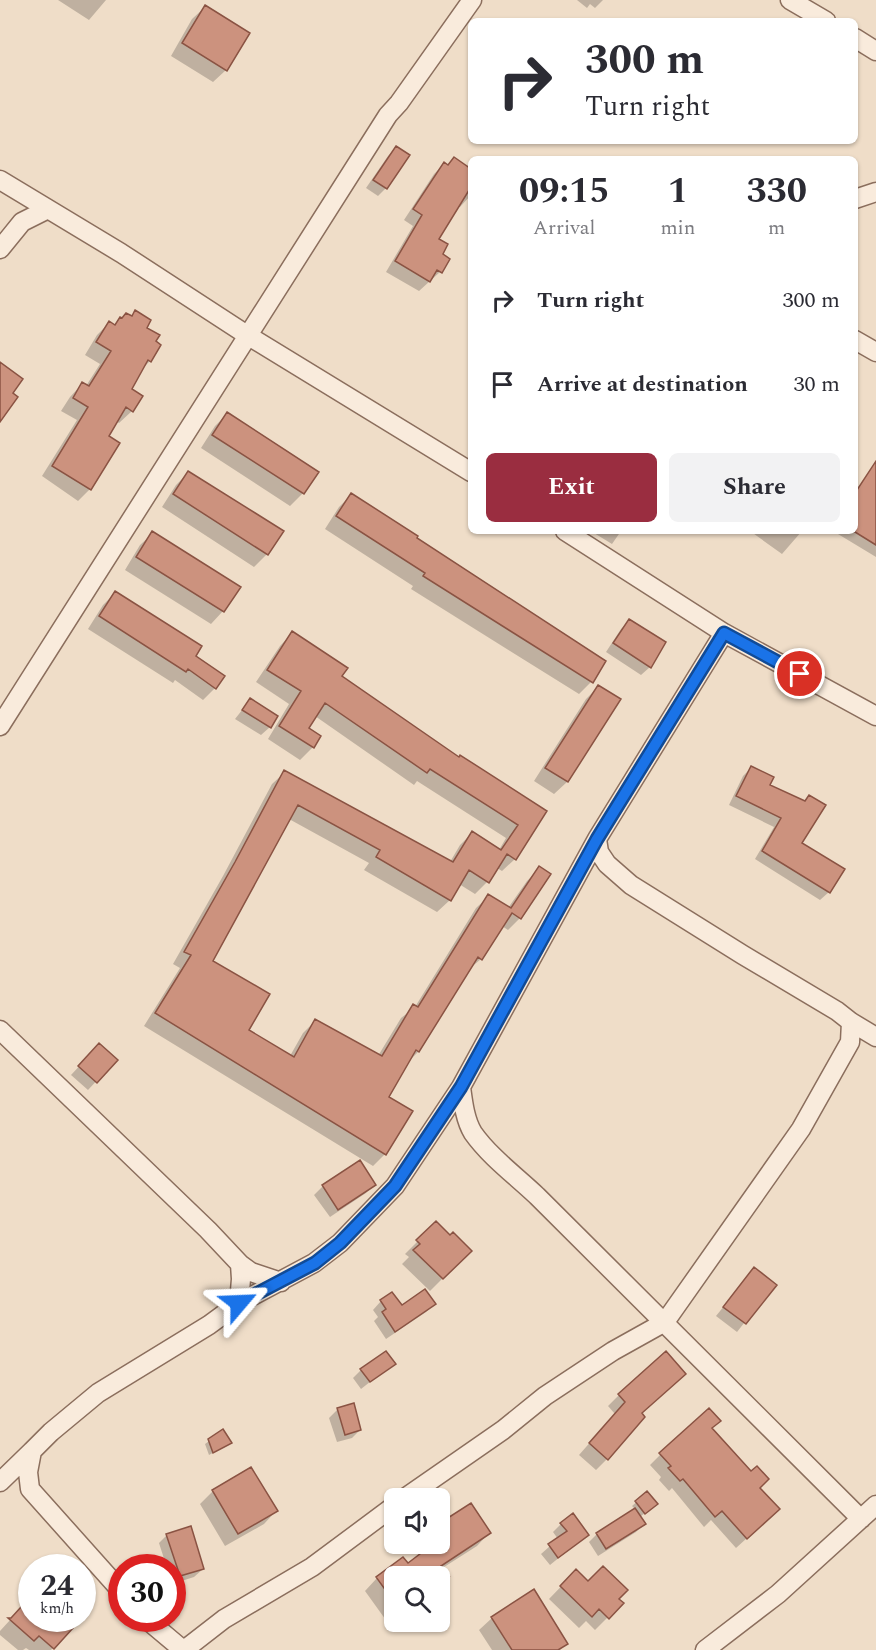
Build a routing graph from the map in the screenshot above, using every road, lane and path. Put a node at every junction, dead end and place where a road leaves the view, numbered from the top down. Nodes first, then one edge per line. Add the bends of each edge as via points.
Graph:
1 (472, 0) edge
2 (790, 0) edge
3 (821, 18) edge
4 (858, 40) edge
5 (876, 51) edge
6 (0, 180) edge
7 (876, 192) edge
8 (858, 199) edge
9 (48, 209) junction
10 (0, 249) edge
11 (247, 334) junction
12 (858, 342) edge
13 (876, 352) edge
14 (468, 470) edge
15 (570, 534) edge
16 (724, 633) junction
17 (876, 716) edge
18 (0, 726) edge
19 (597, 839) junction
20 (852, 1022) junction
21 (0, 1030) edge
22 (875, 1036) edge
23 (850, 1042) junction
24 (461, 1087) junction
25 (240, 1264) junction
26 (281, 1282) junction
27 (239, 1303) junction
28 (665, 1322) junction
29 (32, 1451) junction
30 (0, 1482) edge
31 (419, 1488) edge
32 (30, 1489) junction
33 (876, 1505) edge
34 (384, 1513) edge
35 (861, 1519) junction
36 (108, 1576) edge
37 (162, 1632) edge
38 (183, 1650) edge
39 (705, 1650) edge

1 - 11 street via 388,115
2 - 3 street
4 - 5 street
6 - 9 street
7 - 8 street
9 - 10 street via 22,222
9 - 11 street
11 - 14 street
11 - 18 street
12 - 13 street
15 - 16 street
16 - 17 street
16 - 19 street
19 - 20 street via 607,864 631,885
19 - 24 street
20 - 22 street
20 - 23 street
21 - 25 street
22 - 23 street
23 - 28 street via 801,1129
24 - 26 street via 395,1186 340,1243
24 - 28 street via 473,1132
25 - 26 street
25 - 27 street
26 - 27 street
27 - 29 street via 98,1393
28 - 31 street via 545,1396
28 - 35 street
29 - 30 street
29 - 32 street
30 - 32 street
32 - 36 street
33 - 35 street
34 - 38 street via 312,1567 224,1619
35 - 39 street via 778,1594
37 - 38 street

